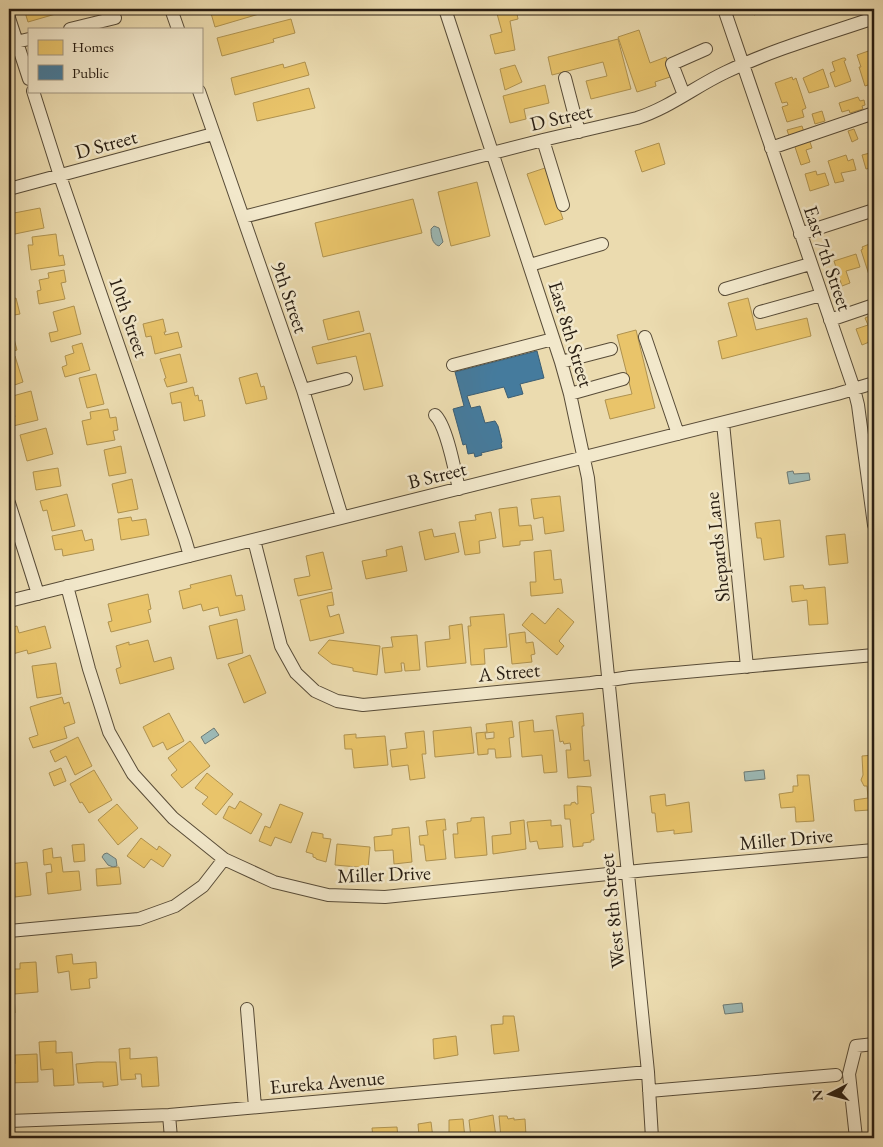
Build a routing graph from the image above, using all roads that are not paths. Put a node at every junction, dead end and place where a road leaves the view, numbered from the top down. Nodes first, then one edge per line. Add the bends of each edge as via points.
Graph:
1 (171, 9) edge
2 (445, 9) edge
3 (724, 9) edge
4 (9, 18) edge
5 (115, 18) dead end
6 (874, 18) edge
7 (74, 28) edge
8 (178, 28) edge
9 (23, 40) edge
10 (706, 50) dead end
11 (742, 64) junction
12 (28, 72) edge
13 (565, 78) dead end
14 (33, 92) edge
15 (199, 92) edge
16 (684, 96) junction
17 (874, 113) edge
18 (579, 132) junction
19 (213, 134) junction
20 (542, 140) junction
21 (771, 148) junction
22 (494, 153) junction
23 (60, 176) junction
24 (9, 190) edge
25 (563, 205) dead end
26 (874, 210) edge
27 (242, 217) junction
28 (800, 234) junction
29 (602, 244) dead end
30 (810, 264) junction
31 (530, 266) junction
32 (725, 289) dead end
33 (821, 295) junction
34 (874, 306) edge
35 (760, 312) dead end
36 (830, 320) junction
37 (645, 337) dead end
38 (553, 339) junction
39 (611, 349) dead end
40 (561, 362) junction
41 (453, 365) dead end
42 (346, 379) dead end
43 (622, 379) dead end
44 (874, 383) edge
45 (303, 390) junction
46 (854, 390) junction
47 (570, 394) junction
48 (436, 416) dead end
49 (723, 423) junction
50 (868, 432) edge
51 (678, 434) junction
52 (584, 458) junction
53 (459, 489) junction
54 (872, 490) edge
55 (9, 503) edge
56 (342, 517) junction
57 (874, 525) edge
58 (254, 540) junction
59 (190, 556) junction
60 (67, 586) junction
61 (38, 594) junction
62 (9, 601) edge
63 (874, 655) edge
64 (747, 666) junction
65 (609, 681) junction
66 (874, 850) edge
67 (224, 859) junction
68 (627, 872) junction
69 (9, 931) edge
70 (248, 1009) dead end
71 (874, 1044) edge
72 (648, 1072) junction
73 (836, 1074) dead end
74 (649, 1091) junction
75 (255, 1107) junction
76 (169, 1115) junction
77 (9, 1121) edge
78 (170, 1138) edge
79 (652, 1138) edge
80 (856, 1138) edge

1 - 8 street
2 - 22 street, East 8th Street
3 - 11 street, East 7th Street
4 - 9 street
5 - 7 street
6 - 11 street, D Street
9 - 12 street
10 - 16 street via 672,64
11 - 16 street, D Street
11 - 21 street, East 7th Street
13 - 18 street
14 - 23 street, 10th Street
15 - 19 street, 9th Street
16 - 18 street, D Street via 652,113
17 - 21 street
18 - 20 street, D Street
19 - 23 street, D Street
19 - 27 street, 9th Street
20 - 22 street, D Street
20 - 25 street
21 - 28 street, East 7th Street
22 - 27 street, D Street
22 - 31 street, East 8th Street
23 - 24 street, D Street
23 - 59 street, 10th Street
26 - 28 street
27 - 45 street, 9th Street
28 - 30 street, East 7th Street
29 - 31 street
30 - 32 street
30 - 33 street, East 7th Street
31 - 38 street, East 8th Street
33 - 35 street
33 - 36 street, East 7th Street
34 - 36 street
36 - 46 street, East 7th Street
37 - 51 street
38 - 40 street, East 8th Street
38 - 41 street
39 - 40 street
40 - 47 street, East 8th Street
42 - 45 street
43 - 47 street
44 - 46 street, B Street
45 - 56 street, 9th Street
46 - 49 street, B Street
46 - 50 street, East 7th Street
47 - 52 street, East 8th Street
48 - 53 street via 444,431
49 - 51 street, B Street
49 - 64 street, Shepards Lane
50 - 54 street, East 7th Street
51 - 52 street, B Street
52 - 53 street, B Street
52 - 65 street, East 8th Street
53 - 56 street, B Street
54 - 57 street, East 7th Street
55 - 61 street
56 - 58 street, B Street
58 - 59 street, B Street
58 - 65 street, A Street via 281,646 296,673 316,691 337,701 363,705
59 - 60 street, B Street
60 - 61 street, B Street
60 - 67 street, Miller Drive via 88,669 109,732 133,774 173,818
61 - 62 street, B Street
63 - 64 street, A Street
64 - 65 street, A Street
65 - 68 street, West 8th Street
66 - 68 street, Miller Drive
67 - 68 street, Miller Drive via 274,882 328,895 376,897
67 - 69 street via 203,886 175,906 139,918
68 - 72 street, West 8th Street
70 - 75 street
71 - 80 street via 856,1046 849,1074
72 - 74 street, West 8th Street
72 - 75 street, Eureka Avenue
73 - 74 street
74 - 79 street, West 8th Street
75 - 76 street, Eureka Avenue
76 - 77 street, Eureka Avenue
76 - 78 street

